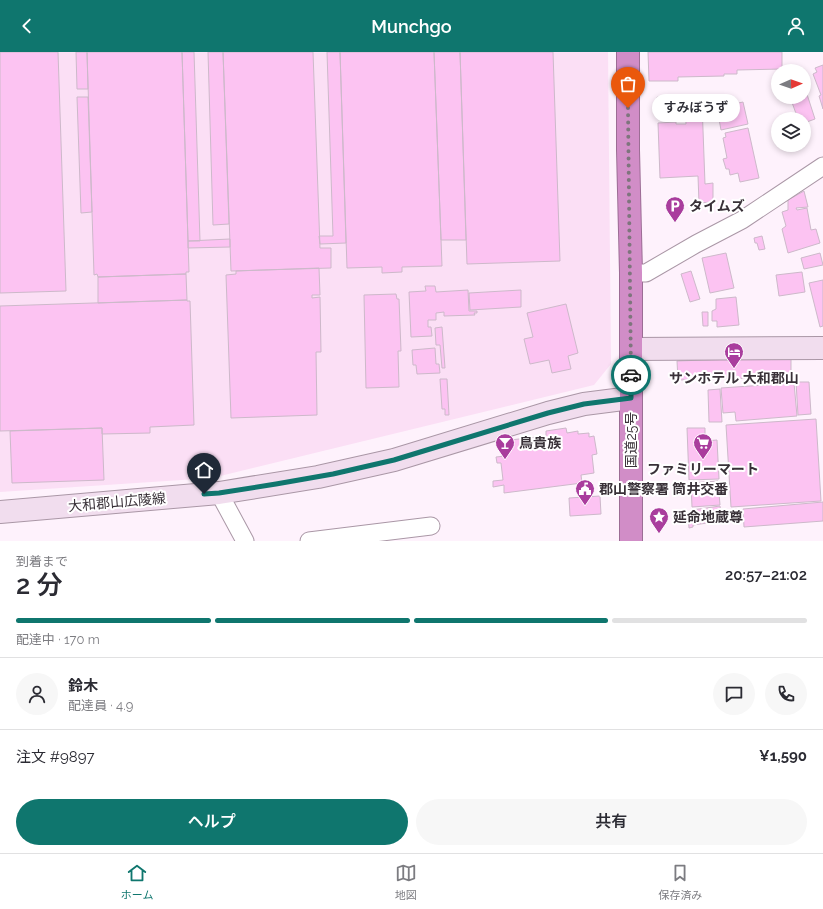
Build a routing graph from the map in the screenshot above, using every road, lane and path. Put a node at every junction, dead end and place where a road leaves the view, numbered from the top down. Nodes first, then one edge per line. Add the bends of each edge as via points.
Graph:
1 (628, 52) edge
2 (823, 166) edge
3 (630, 273) junction
4 (823, 348) edge
5 (631, 349) junction
6 (631, 398) junction
7 (219, 493) junction
8 (0, 512) edge
9 (431, 526) dead end
10 (245, 541) edge
11 (309, 541) edge
12 (631, 541) edge

1 - 3 highway, 国道25号
2 - 3 street via 742,220 646,273
3 - 5 highway, 国道25号
4 - 5 main road
5 - 6 highway, 国道25号
6 - 7 main road, 大和郡山広陵線 via 584,404 548,413 394,460 318,477
6 - 12 highway, 国道25号
7 - 8 main road, 大和郡山広陵線
7 - 10 street
9 - 11 street

